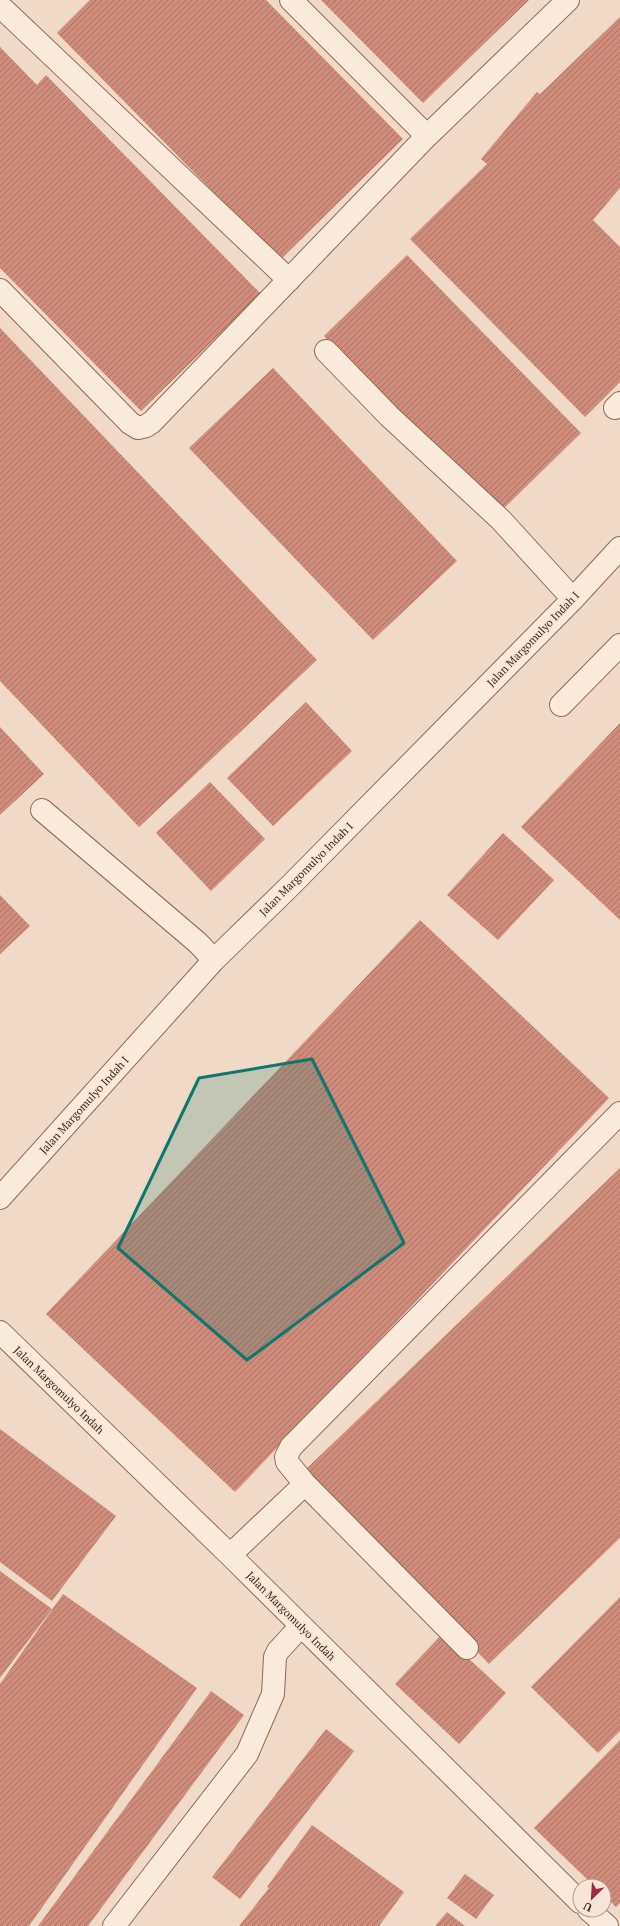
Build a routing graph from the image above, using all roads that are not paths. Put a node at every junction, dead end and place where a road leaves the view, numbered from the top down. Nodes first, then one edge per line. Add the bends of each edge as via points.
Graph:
1 (291, 0) edge
2 (568, 0) edge
3 (0, 6) edge
4 (427, 136) junction
5 (289, 280) junction
6 (0, 290) edge
7 (326, 351) dead end
8 (620, 548) edge
9 (573, 599) junction
10 (620, 645) edge
11 (561, 705) dead end
12 (42, 810) dead end
13 (214, 960) junction
14 (620, 1113) edge
15 (0, 1198) edge
16 (0, 1332) edge
17 (305, 1484) junction
18 (230, 1555) junction
19 (301, 1626) junction
20 (467, 1648) dead end
21 (572, 1894) edge
22 (114, 1926) edge

1 - 4 lane
2 - 4 lane
3 - 5 lane
4 - 5 lane
5 - 6 lane via 152,422 138,428
7 - 9 lane via 389,416 500,520
8 - 9 lane, Jalan Margomulyo Indah I
9 - 13 lane, Jalan Margomulyo Indah I
10 - 11 lane
12 - 13 lane via 173,921
13 - 15 lane, Jalan Margomulyo Indah I
14 - 17 lane via 288,1452 287,1462
16 - 18 lane, Jalan Margomulyo Indah
17 - 18 lane
17 - 20 lane
18 - 19 lane, Jalan Margomulyo Indah
19 - 21 lane, Jalan Margomulyo Indah
19 - 22 lane via 275,1657 273,1694 247,1754

